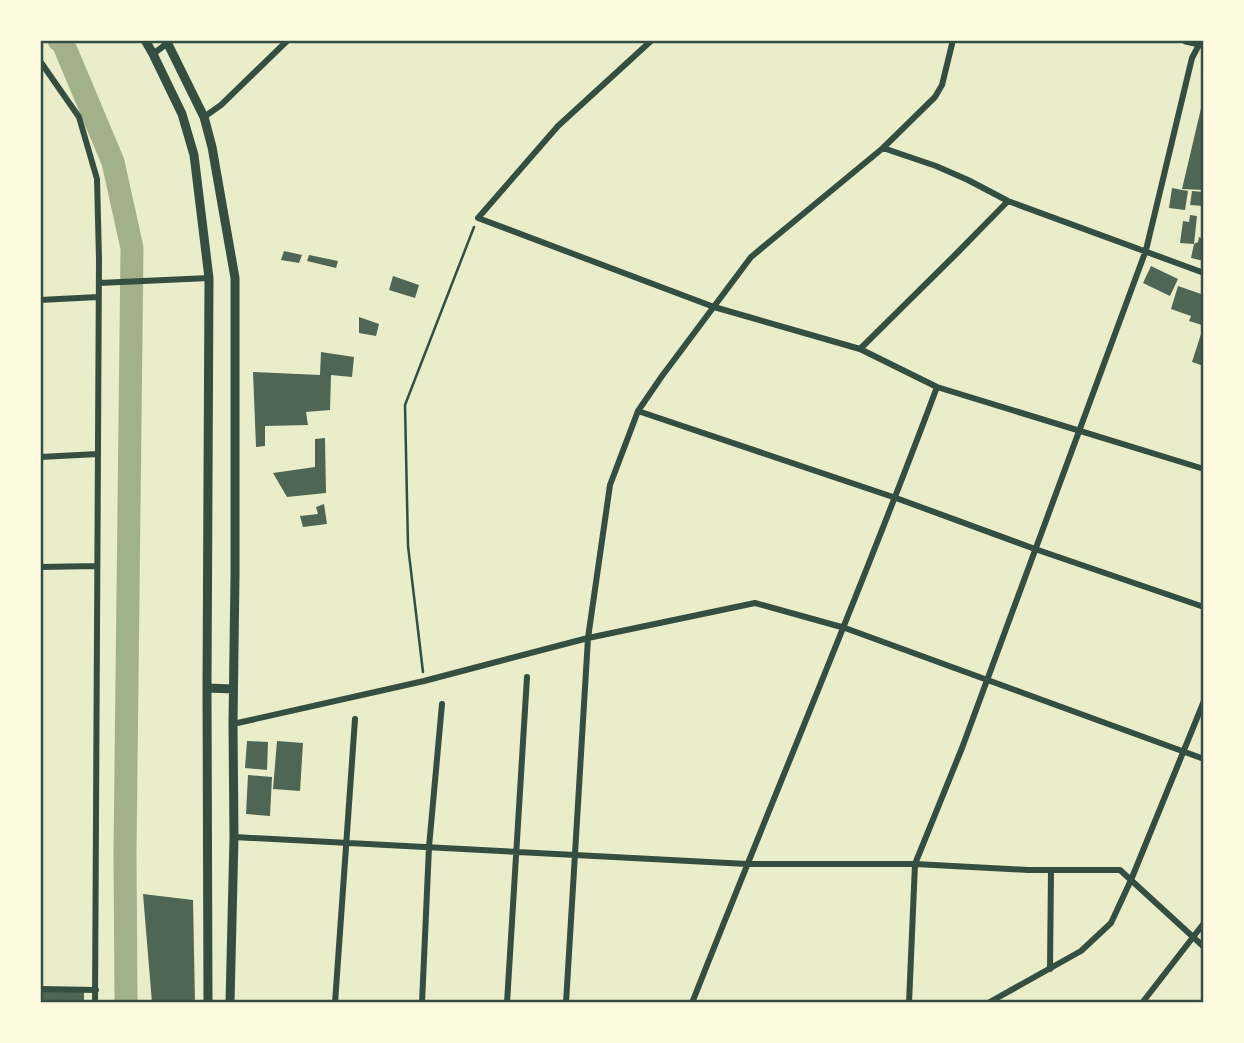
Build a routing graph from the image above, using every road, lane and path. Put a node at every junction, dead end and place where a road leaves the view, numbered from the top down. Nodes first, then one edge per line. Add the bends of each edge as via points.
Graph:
1 (145, 40) edge
2 (288, 40) edge
3 (652, 40) edge
4 (953, 40) edge
5 (168, 42) edge
6 (1195, 42) edge
7 (153, 54) junction
8 (40, 61) edge
9 (204, 117) junction
10 (883, 148) junction
11 (1007, 201) junction
12 (478, 218) junction
13 (1146, 250) junction
14 (1204, 273) edge
15 (209, 278) junction
16 (99, 283) junction
17 (99, 297) junction
18 (40, 300) edge
19 (714, 307) junction
20 (860, 349) junction
21 (937, 387) junction
22 (638, 411) junction
23 (1080, 430) junction
24 (98, 454) junction
25 (40, 457) edge
26 (1204, 469) edge
27 (896, 498) junction
28 (1035, 549) junction
29 (97, 566) junction
30 (40, 567) edge
31 (1204, 607) edge
32 (845, 628) junction
33 (588, 638) junction
34 (527, 677) dead end
35 (988, 680) junction
36 (424, 681) junction
37 (208, 688) junction
38 (233, 689) junction
39 (1204, 701) edge
40 (442, 704) dead end
41 (355, 719) dead end
42 (233, 724) junction
43 (1184, 752) junction
44 (1204, 759) edge
45 (234, 837) junction
46 (346, 842) junction
47 (429, 847) junction
48 (516, 851) junction
49 (576, 854) junction
50 (747, 864) junction
51 (915, 864) junction
52 (1051, 870) junction
53 (1131, 880) junction
54 (1204, 923) edge
55 (1192, 937) junction
56 (1204, 947) edge
57 (1050, 969) junction
58 (40, 989) edge
59 (96, 990) junction
60 (95, 1003) edge
61 (208, 1003) edge
62 (229, 1003) edge
63 (335, 1003) edge
64 (422, 1003) edge
65 (507, 1003) edge
66 (566, 1003) edge
67 (692, 1003) edge
68 (909, 1003) edge
69 (988, 1003) edge
70 (1142, 1003) edge

1 - 7 main road
2 - 9 street
3 - 12 street via 558,126
4 - 10 street via 935,97
5 - 7 street
5 - 9 main road
6 - 13 street
7 - 15 main road via 183,114 194,155
8 - 16 street via 79,117 97,179
9 - 38 main road via 235,278
10 - 11 street via 936,166
10 - 19 street via 751,257
11 - 13 street
11 - 20 street
12 - 19 street
12 - 36 path via 405,405 408,545
13 - 14 street
13 - 23 street
15 - 16 street
15 - 37 main road
16 - 17 street
17 - 18 street
17 - 24 street
19 - 20 street
19 - 22 street
20 - 21 street
21 - 23 street
21 - 27 street
22 - 27 street
22 - 33 street via 610,485
23 - 26 street
23 - 28 street
24 - 25 street
24 - 29 street
27 - 28 street
27 - 32 street
28 - 31 street
28 - 35 street
29 - 30 street
29 - 59 street
32 - 33 street via 755,603
32 - 35 street
32 - 50 street
33 - 36 street
33 - 49 street
34 - 48 street
35 - 43 street
35 - 51 street
36 - 42 street
37 - 38 main road
37 - 61 main road
38 - 42 main road
39 - 43 street
40 - 47 street
41 - 46 street
42 - 45 main road
43 - 44 street
43 - 53 street
45 - 46 street
45 - 62 main road
46 - 47 street
46 - 63 street
47 - 48 street
47 - 64 street
48 - 49 street
48 - 65 street
49 - 50 street
49 - 66 street
50 - 51 street
50 - 67 street
51 - 52 street
51 - 68 street
52 - 53 street via 1120,870
52 - 57 street
53 - 55 street
53 - 57 street via 1111,923 1081,951
54 - 55 street
55 - 56 street
55 - 70 street
57 - 69 street
58 - 59 street
59 - 60 street

